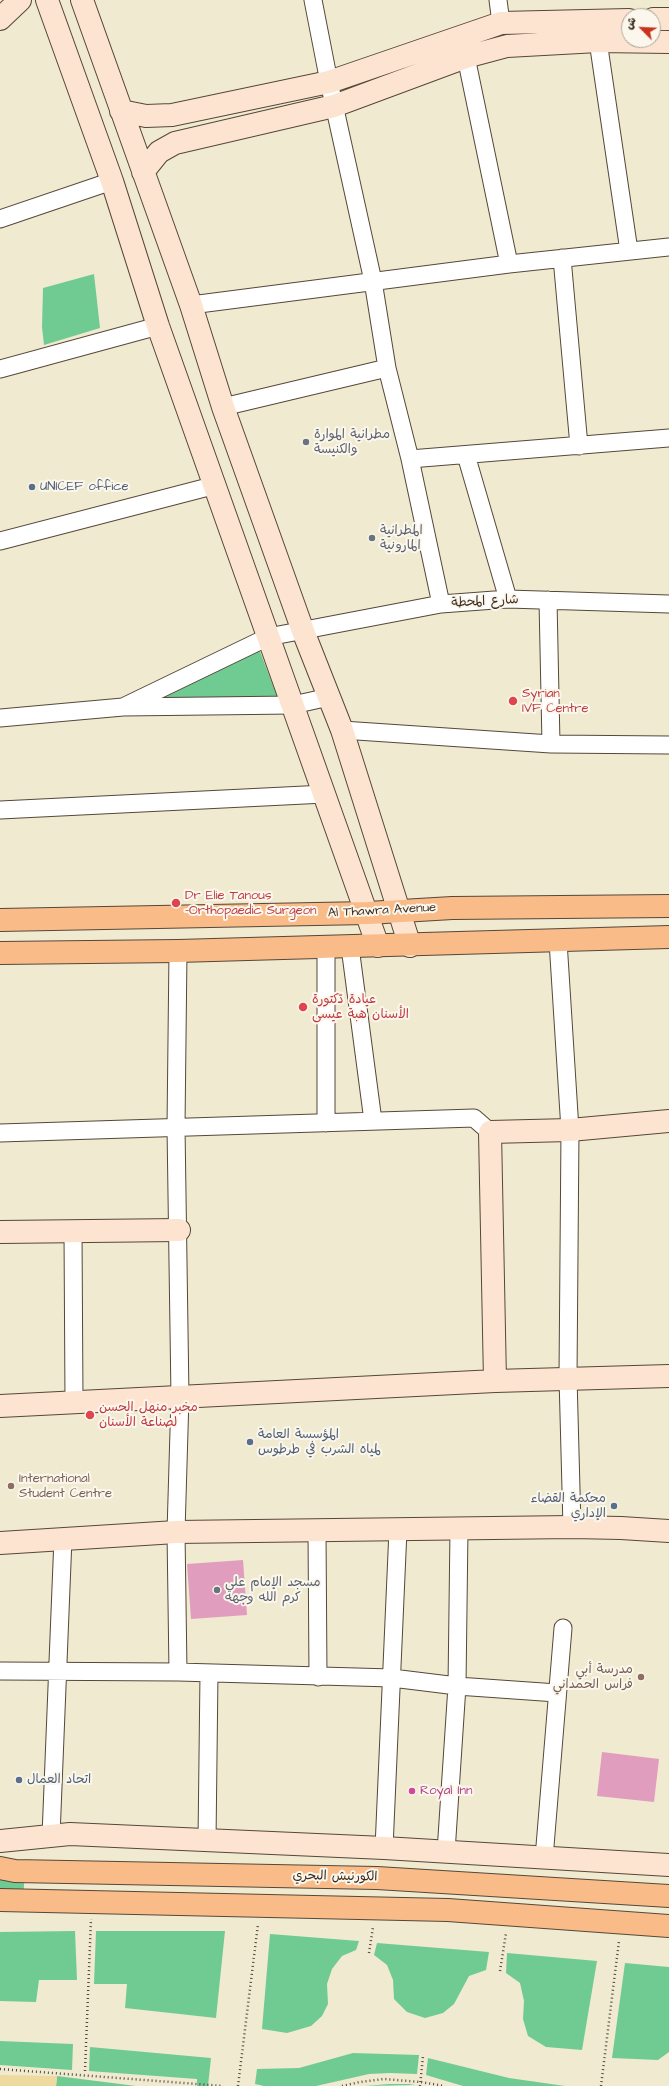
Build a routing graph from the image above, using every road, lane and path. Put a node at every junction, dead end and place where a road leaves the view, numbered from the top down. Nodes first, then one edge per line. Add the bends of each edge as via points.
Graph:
1 (20, 0) edge
2 (47, 0) edge
3 (82, 0) edge
4 (313, 0) edge
5 (498, 0) edge
6 (0, 19) edge
7 (621, 20) edge
8 (500, 23) junction
9 (598, 41) junction
10 (669, 42) edge
11 (466, 58) junction
12 (329, 82) junction
13 (334, 106) junction
14 (121, 111) junction
15 (143, 172) junction
16 (112, 181) junction
17 (0, 219) edge
18 (669, 247) edge
19 (629, 251) junction
20 (562, 258) junction
21 (509, 264) junction
22 (373, 281) junction
23 (191, 305) junction
24 (158, 326) junction
25 (387, 368) junction
26 (0, 369) edge
27 (223, 407) junction
28 (669, 438) edge
29 (579, 446) junction
30 (466, 455) junction
31 (410, 459) junction
32 (216, 485) junction
33 (0, 541) edge
34 (508, 599) junction
35 (548, 600) junction
36 (441, 604) junction
37 (669, 604) edge
38 (303, 631) junction
39 (268, 637) junction
40 (329, 697) junction
41 (293, 705) junction
42 (123, 707) junction
43 (0, 718) edge
44 (342, 730) junction
45 (551, 744) junction
46 (669, 745) edge
47 (325, 794) junction
48 (0, 810) edge
49 (669, 906) edge
50 (399, 911) junction
51 (368, 913) junction
52 (0, 920) edge
53 (669, 937) edge
54 (558, 941) junction
55 (350, 946) junction
56 (378, 946) junction
57 (410, 946) junction
58 (326, 947) junction
59 (178, 951) junction
60 (0, 953) edge
61 (373, 1121) junction
62 (669, 1121) edge
63 (326, 1123) junction
64 (176, 1127) junction
65 (570, 1130) junction
66 (490, 1132) junction
67 (0, 1133) edge
68 (179, 1230) junction
69 (73, 1231) junction
70 (0, 1232) edge
71 (669, 1376) edge
72 (568, 1377) junction
73 (495, 1381) junction
74 (180, 1397) junction
75 (74, 1402) junction
76 (0, 1406) edge
77 (572, 1527) junction
78 (459, 1529) junction
79 (398, 1530) junction
80 (317, 1531) junction
81 (669, 1531) edge
82 (176, 1532) junction
83 (63, 1538) junction
84 (0, 1543) edge
85 (563, 1628) dead end
86 (0, 1671) edge
87 (58, 1672) junction
88 (178, 1672) junction
89 (209, 1673) junction
90 (318, 1677) junction
91 (392, 1678) junction
92 (457, 1686) junction
93 (558, 1693) junction
94 (51, 1836) junction
95 (0, 1841) edge
96 (207, 1841) junction
97 (384, 1848) junction
98 (446, 1852) junction
99 (544, 1858) junction
100 (669, 1865) edge
101 (0, 1868) edge
102 (669, 1896) edge
103 (0, 1900) edge
104 (92, 1902) junction
105 (260, 1906) junction
106 (376, 1909) junction
107 (508, 1915) junction
108 (621, 1922) junction
109 (669, 1926) edge
110 (369, 1953) dead end
111 (500, 1971) dead end
112 (423, 2056) dead end
113 (0, 2069) edge
114 (85, 2071) dead end
115 (421, 2082) junction
116 (223, 2086) edge
117 (238, 2086) edge
118 (342, 2086) edge
119 (420, 2086) edge
120 (444, 2086) edge
121 (600, 2086) edge

1 - 6 street
2 - 16 street
3 - 14 street
4 - 12 street
5 - 8 street
7 - 8 street
8 - 12 street
9 - 10 street
9 - 11 street via 507,46
9 - 19 street
11 - 13 street
11 - 21 street
12 - 13 street
12 - 14 street via 172,115 146,116
13 - 15 street via 175,143 159,152
13 - 22 street
14 - 15 street
15 - 23 street
16 - 17 street
16 - 24 street
18 - 19 street
19 - 20 street
20 - 21 street
20 - 29 street
21 - 22 street
22 - 23 street
22 - 25 street
23 - 27 street
24 - 26 street
24 - 32 street
25 - 27 street
25 - 31 street
27 - 38 street
28 - 29 street
29 - 30 street
30 - 31 street
30 - 34 street
31 - 36 street
32 - 33 street
32 - 39 street
34 - 35 street, شارع المحطة
34 - 36 street, شارع المحطة
35 - 37 street, شارع المحطة
35 - 45 street
36 - 38 street, شارع المحطة
38 - 39 street, شارع المحطة
38 - 40 street
39 - 41 street
39 - 42 street, شارع المحطة
40 - 41 street
40 - 44 street
41 - 42 street
41 - 47 street
42 - 43 street
44 - 45 street
44 - 50 street
45 - 46 street
47 - 48 street
47 - 51 street
49 - 50 main road, Al Thawra Avenue via 452,908
50 - 51 main road, Al Thawra Avenue
50 - 57 street
51 - 52 main road, Al Thawra Avenue
51 - 56 street
53 - 54 main road
54 - 57 main road
54 - 65 street
55 - 56 main road
55 - 58 main road
55 - 61 street
56 - 57 main road
58 - 59 main road
58 - 63 street
59 - 60 main road
59 - 64 street
61 - 63 street
61 - 66 street via 474,1118
62 - 65 street
63 - 64 street
64 - 67 street
64 - 68 street
65 - 66 street
65 - 72 street
66 - 73 street
68 - 69 street
68 - 74 street
69 - 70 street
69 - 75 street
71 - 72 street
72 - 73 street
72 - 77 street
73 - 74 street
74 - 75 street
74 - 82 street
75 - 76 street
77 - 78 street
77 - 81 street
78 - 79 street
78 - 92 street
79 - 80 street
79 - 91 street
80 - 82 street
80 - 90 street
82 - 83 street
82 - 88 street
83 - 84 street
83 - 87 street
85 - 93 street
86 - 87 street
87 - 88 street
87 - 94 street
88 - 89 street
89 - 90 street
89 - 96 street
90 - 91 street
91 - 92 street
91 - 97 street
92 - 93 street
92 - 98 street
93 - 99 street
94 - 95 street
94 - 96 street via 70,1834
96 - 97 street
97 - 98 street
98 - 99 street
99 - 100 street
101 - 102 main road, الكورنيش البحري via 15,1871 378,1878
103 - 104 main road
104 - 105 main road
104 - 114 path
105 - 106 main road
105 - 117 path
106 - 107 main road
106 - 110 path
107 - 108 main road
107 - 111 path
108 - 109 main road
108 - 121 path
112 - 115 path
113 - 116 path
115 - 118 path via 384,2079
115 - 119 path
115 - 120 path

